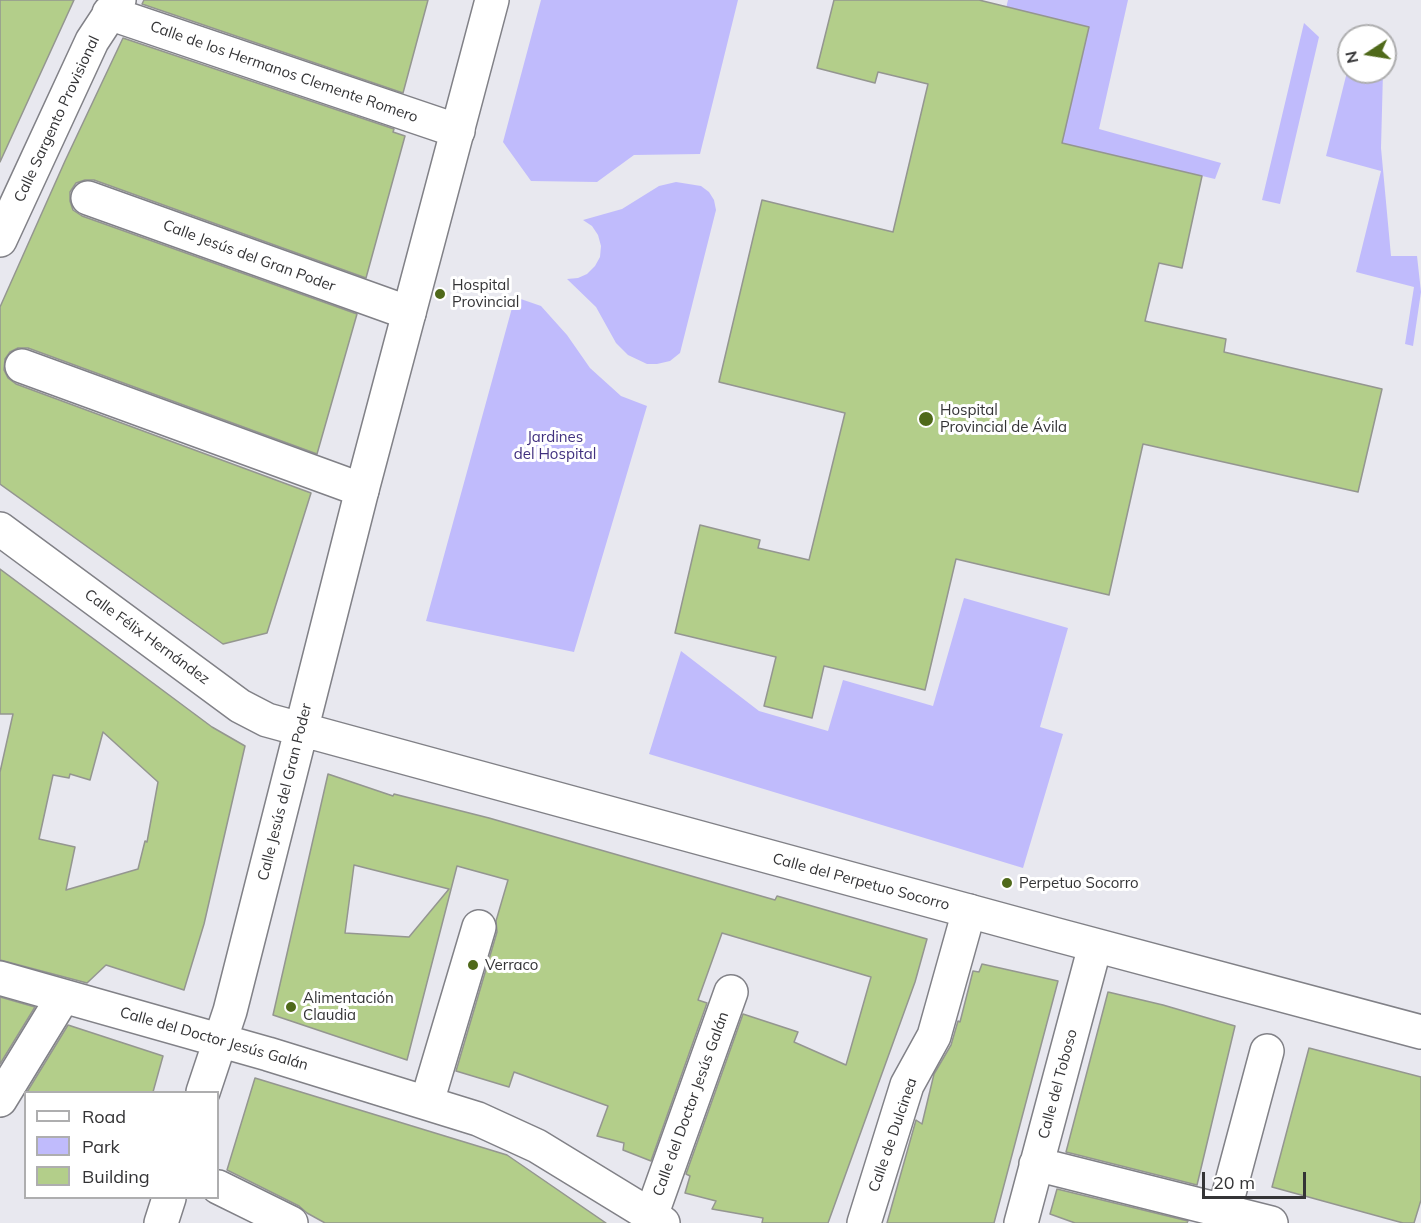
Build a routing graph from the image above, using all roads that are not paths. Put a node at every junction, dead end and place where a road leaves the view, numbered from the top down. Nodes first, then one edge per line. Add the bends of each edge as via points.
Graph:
1 (492, 0) edge
2 (114, 7) edge
3 (458, 131) junction
4 (88, 198) dead end
5 (0, 240) edge
6 (409, 313) junction
7 (22, 366) dead end
8 (362, 490) junction
9 (0, 529) edge
10 (302, 729) junction
11 (969, 911) junction
12 (479, 927) dead end
13 (1095, 946) junction
14 (0, 978) edge
15 (731, 992) dead end
16 (63, 997) junction
17 (1421, 1032) edge
18 (221, 1041) junction
19 (1267, 1051) dead end
20 (203, 1091) edge
21 (0, 1101) edge
22 (427, 1102) junction
23 (1036, 1164) junction
24 (219, 1187) edge
25 (168, 1199) edge
26 (1223, 1217) edge
27 (657, 1219) edge
28 (161, 1223) edge
29 (291, 1223) edge
30 (864, 1223) edge
31 (1021, 1223) edge
32 (1270, 1223) edge

1 - 3 street, Calle Jesús del Gran Poder
2 - 3 street, Calle de los Hermanos Clemente Romero
2 - 5 street, Calle Sargento Provisional via 92,41
3 - 6 street, Calle Jesús del Gran Poder
4 - 6 street, Calle Jesús del Gran Poder
6 - 8 street, Calle Jesús del Gran Poder
7 - 8 street
8 - 10 street, Calle Jesús del Gran Poder
9 - 10 street, Calle Félix Hernández via 240,706 267,720
10 - 11 street, Calle del Perpetuo Socorro
10 - 18 street, Calle Jesús del Gran Poder
11 - 13 street, Calle del Perpetuo Socorro
11 - 30 street, Calle de Dulcinea via 934,1036 907,1084
12 - 22 street
13 - 17 street, Calle del Perpetuo Socorro
13 - 23 street, Calle del Toboso
14 - 16 street, Calle del Doctor Jesús Galán
15 - 27 street, Calle del Doctor Jesús Galán
16 - 18 street, Calle del Doctor Jesús Galán
16 - 21 street
18 - 20 street, Calle Jesús del Gran Poder
18 - 22 street, Calle del Doctor Jesús Galán
19 - 26 street
22 - 27 street, Calle del Doctor Jesús Galán via 478,1119 537,1146
23 - 26 street
23 - 31 street, Calle del Toboso
24 - 29 street
25 - 28 street
26 - 32 street

